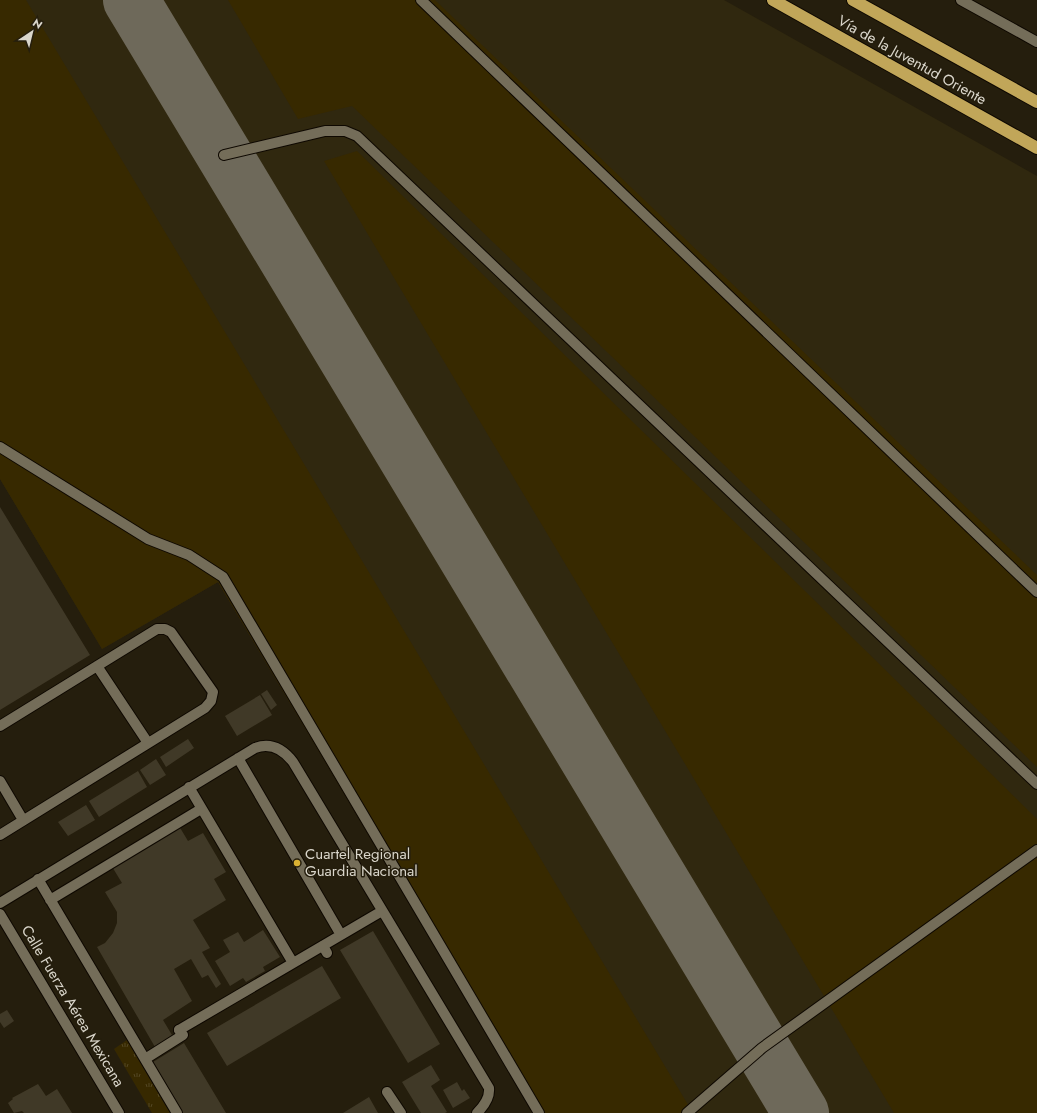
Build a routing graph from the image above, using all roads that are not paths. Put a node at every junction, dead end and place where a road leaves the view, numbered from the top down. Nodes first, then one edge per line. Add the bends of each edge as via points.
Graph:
1 (421, 0) edge
2 (773, 0) edge
3 (853, 0) edge
4 (961, 0) edge
5 (1037, 42) edge
6 (1037, 102) edge
7 (1036, 147) edge
8 (224, 155) dead end
9 (0, 447) edge
10 (1037, 592) edge
11 (97, 666) junction
12 (0, 726) edge
13 (148, 743) junction
14 (238, 758) junction
15 (0, 781) edge
16 (1037, 784) edge
17 (189, 787) junction
18 (202, 809) junction
19 (23, 820) junction
20 (0, 835) edge
21 (1037, 850) edge
22 (38, 879) junction
23 (50, 900) junction
24 (0, 903) edge
25 (382, 911) junction
26 (0, 914) edge
27 (341, 935) junction
28 (294, 963) junction
29 (145, 1059) junction
30 (387, 1092) dead end
31 (120, 1113) edge
32 (177, 1113) edge
33 (401, 1113) edge
34 (477, 1113) edge
35 (539, 1113) edge
36 (687, 1113) edge

1 - 10 street
2 - 7 highway, Vía de la Juventud Oriente
3 - 6 highway, Vía de la Juventud Oriente
4 - 5 street
8 - 16 street via 325,131 345,131 356,136
9 - 35 street via 148,539 189,555 224,577
11 - 12 street
11 - 13 street
11 - 13 street via 157,629 165,629 171,632 213,692 211,701 205,708
13 - 19 street
14 - 17 street
14 - 25 street via 266,745 280,749 288,756
14 - 27 street
15 - 19 street
17 - 18 street
17 - 22 street
18 - 23 street
18 - 28 street
19 - 20 street
21 - 36 street via 762,1048
22 - 23 street
22 - 24 street
23 - 29 street
25 - 27 street
25 - 34 street via 489,1088 490,1094 484,1107
26 - 31 street, Calle Fuerza Aérea Mexicana
27 - 28 street via 325,950
28 - 29 street via 179,1030 183,1036
29 - 32 street
30 - 33 street

